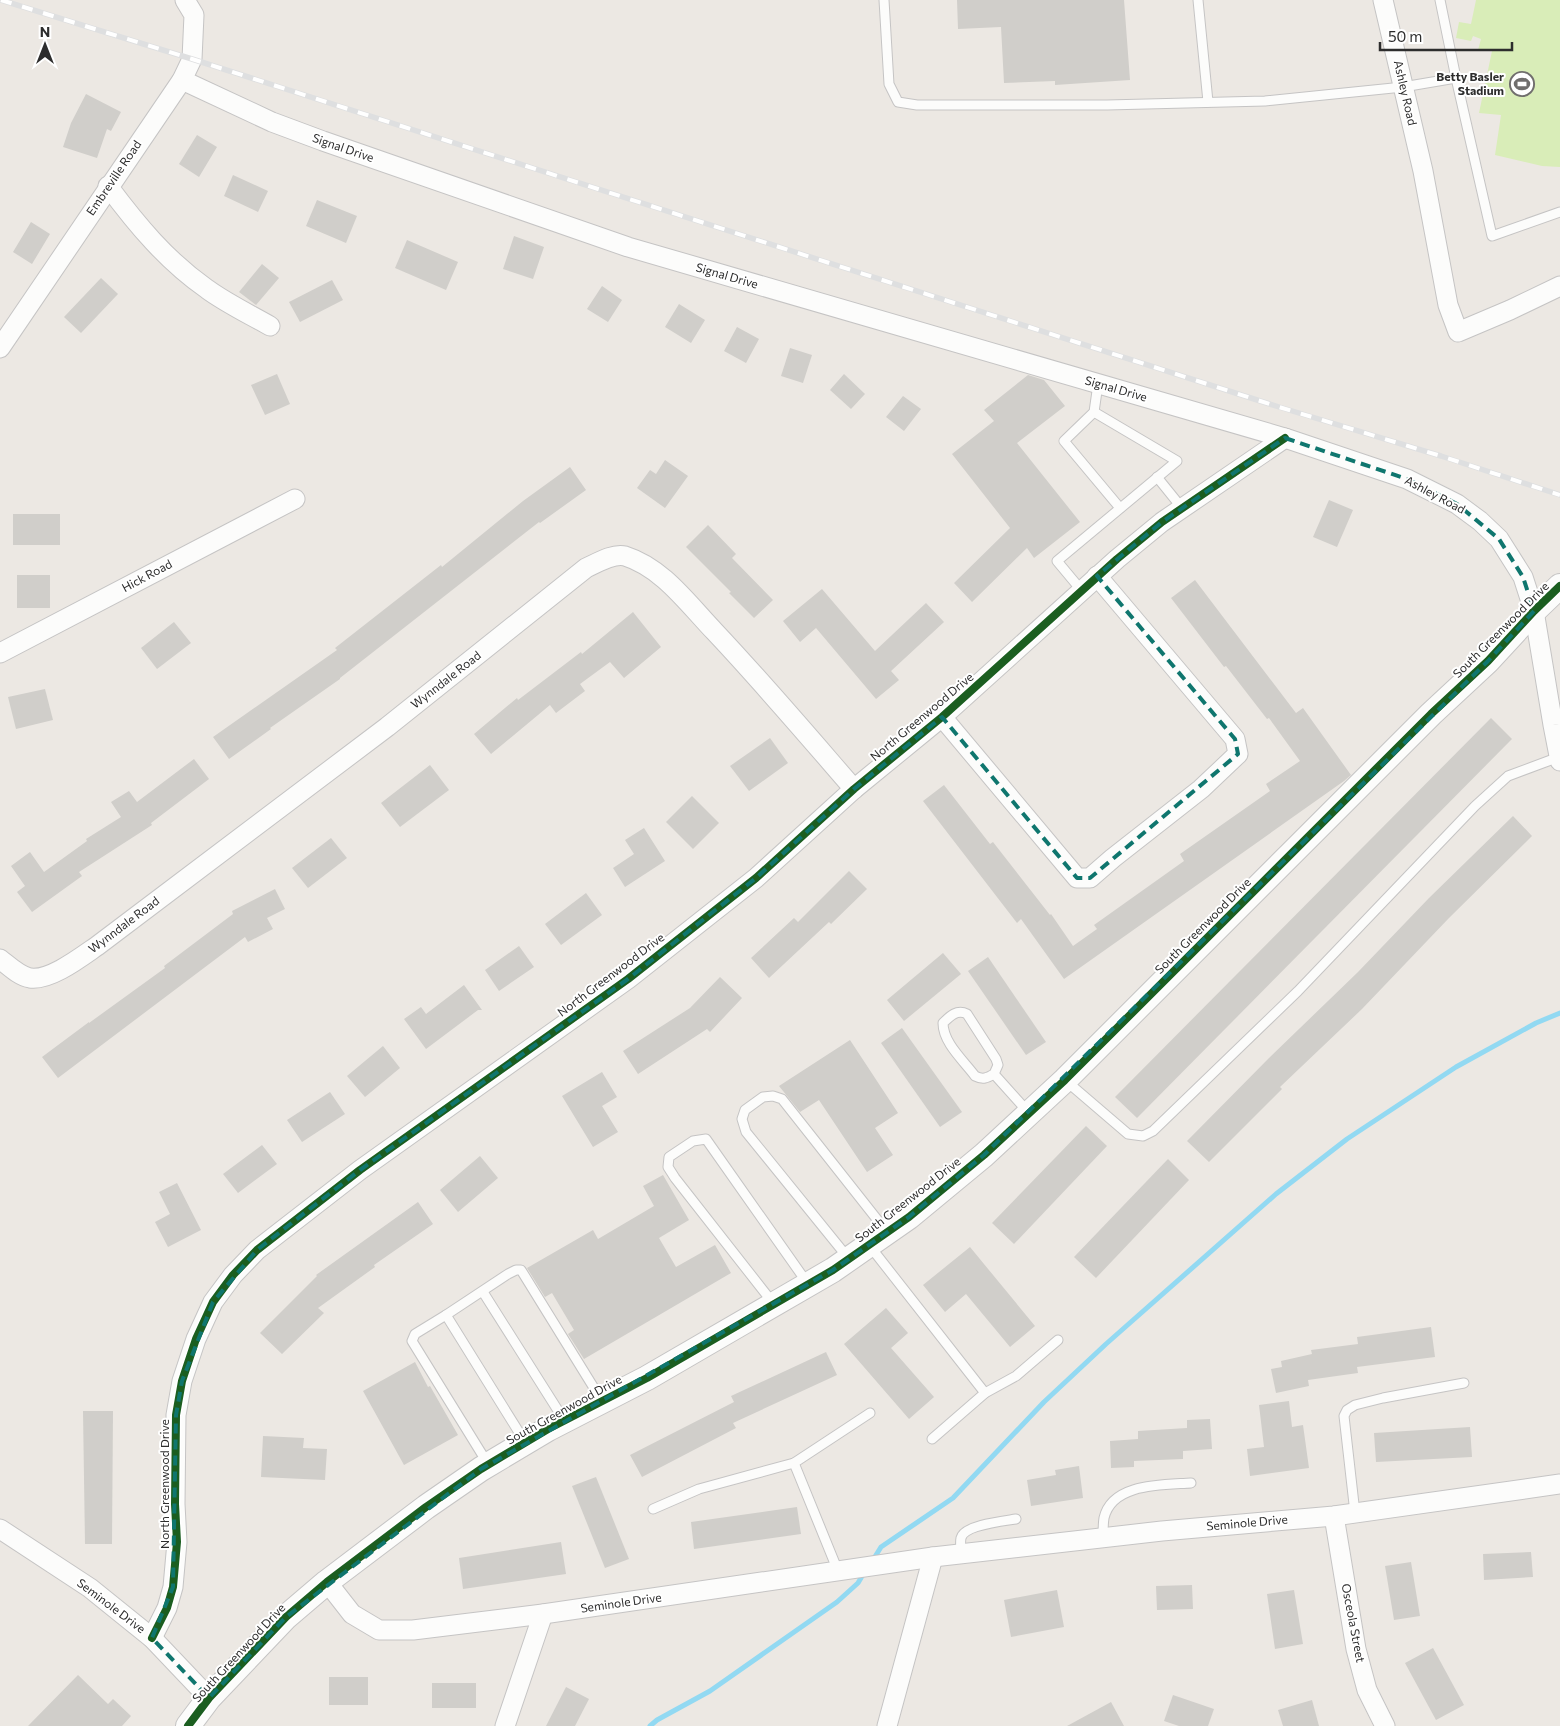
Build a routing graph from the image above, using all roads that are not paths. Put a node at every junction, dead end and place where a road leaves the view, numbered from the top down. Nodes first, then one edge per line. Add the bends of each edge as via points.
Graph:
1 (185, 0) edge
2 (884, 0) edge
3 (1198, 0) edge
4 (1383, 0) edge
5 (1440, 0) edge
6 (1456, 78) junction
7 (182, 80) junction
8 (1403, 87) junction
9 (1208, 102) junction
10 (108, 186) junction
11 (1560, 212) edge
12 (1560, 286) edge
13 (270, 326) dead end
14 (0, 348) edge
15 (1098, 384) junction
16 (1094, 412) junction
17 (1285, 438) junction
18 (1157, 477) junction
19 (295, 499) dead end
20 (1120, 508) junction
21 (1182, 508) junction
22 (1097, 576) junction
23 (1560, 586) edge
24 (1082, 590) junction
25 (1534, 610) junction
26 (0, 653) edge
27 (942, 717) junction
28 (1556, 725) edge
29 (1560, 759) edge
30 (854, 789) junction
31 (0, 959) edge
32 (994, 1074) junction
33 (1065, 1080) junction
34 (1030, 1113) junction
35 (878, 1239) junction
36 (849, 1259) junction
37 (809, 1285) junction
38 (483, 1292) junction
39 (774, 1305) junction
40 (446, 1315) junction
41 (1058, 1340) dead end
42 (1464, 1383) dead end
43 (985, 1393) junction
44 (602, 1401) junction
45 (870, 1413) dead end
46 (564, 1421) junction
47 (932, 1438) dead end
48 (525, 1443) junction
49 (794, 1463) junction
50 (488, 1465) junction
51 (1191, 1483) dead end
52 (1560, 1484) edge
53 (653, 1510) dead end
54 (1355, 1513) junction
55 (1334, 1516) junction
56 (1016, 1519) dead end
57 (0, 1529) edge
58 (1103, 1538) junction
59 (961, 1554) junction
60 (933, 1558) junction
61 (838, 1571) junction
62 (327, 1582) junction
63 (543, 1614) junction
64 (152, 1638) junction
65 (209, 1698) junction
66 (188, 1726) edge
67 (505, 1726) edge
68 (888, 1726) edge
69 (1385, 1726) edge

1 - 7 street, Embreville Road via 194,15 192,59
2 - 9 lane via 889,84 898,102 917,105 1107,105
3 - 9 lane
4 - 8 street, Ashley Road
5 - 6 lane
6 - 8 lane
6 - 11 lane via 1492,236
7 - 10 street, Embreville Road
7 - 15 street, Signal Drive via 314,138 628,247
8 - 9 lane via 1265,101
8 - 12 street, Ashley Road via 1423,171 1448,305 1458,332
10 - 13 street via 132,219 180,268 208,290
10 - 14 street, Embreville Road
15 - 16 lane
15 - 17 street, Signal Drive
16 - 18 lane via 1177,461
16 - 20 lane via 1064,441
17 - 21 street, North Greenwood Drive
17 - 25 street, Ashley Road via 1407,479 1457,504 1499,539 1522,577
18 - 20 lane
18 - 21 lane
19 - 26 street, Hick Road
20 - 24 lane via 1057,561
21 - 22 street, North Greenwood Drive
22 - 24 street, North Greenwood Drive
22 - 27 street via 1235,739 1238,754 1201,789 1090,878 1077,878
23 - 25 street, South Greenwood Drive
24 - 27 street, North Greenwood Drive
25 - 28 street, Ashley Road
25 - 33 street, South Greenwood Drive via 1488,662 1431,714
27 - 30 street, North Greenwood Drive
28 - 29 street, Ashley Road
29 - 33 lane via 1508,776 1475,806 1298,991 1153,1131 1143,1136 1128,1134
30 - 31 street, Wynndale Road via 756,676 663,578 644,564 623,556 604,559 586,568 379,733 90,951 52,974 31,978
30 - 64 street, North Greenwood Drive via 756,878 635,973 360,1170 257,1250 234,1275 209,1310 182,1381 176,1415 177,1542 173,1587
32 - 32 lane via 998,1065 996,1059 967,1014 958,1012 951,1015 944,1023 947,1040 975,1076 985,1079
32 - 34 lane
33 - 34 street, South Greenwood Drive
34 - 35 street, South Greenwood Drive via 984,1155
35 - 36 street, South Greenwood Drive
35 - 36 lane via 782,1099 763,1097 745,1110 742,1119 746,1132
35 - 43 lane
36 - 37 street, South Greenwood Drive
37 - 39 street, South Greenwood Drive
37 - 39 lane via 706,1139 693,1141 669,1157 668,1166
38 - 40 lane
38 - 44 lane via 508,1274 521,1270
38 - 46 lane
39 - 44 street, South Greenwood Drive
40 - 48 lane
40 - 50 lane via 415,1334 412,1341
41 - 43 lane via 1016,1376
42 - 54 lane via 1383,1398 1347,1410 1344,1416
43 - 47 lane
44 - 46 street, South Greenwood Drive
45 - 49 lane
46 - 48 street, South Greenwood Drive
48 - 50 street, South Greenwood Drive
49 - 53 lane via 699,1490
49 - 61 lane
50 - 62 street, South Greenwood Drive
51 - 58 lane via 1158,1485 1127,1492 1114,1500 1104,1519
52 - 54 street, Seminole Drive
54 - 55 street, Seminole Drive
55 - 58 street, Seminole Drive
55 - 69 street, Osceola Street via 1356,1649 1367,1690
56 - 59 lane via 980,1526 964,1533
57 - 64 street, Seminole Drive via 90,1588
58 - 59 street, Seminole Drive
59 - 60 street, Seminole Drive
60 - 61 street, Seminole Drive
60 - 68 street
61 - 63 street, Seminole Drive
62 - 63 street, Seminole Drive via 352,1614 378,1630 413,1630
62 - 65 street, South Greenwood Drive via 286,1617
63 - 67 street
64 - 65 street, Seminole Drive
65 - 66 street, South Greenwood Drive

